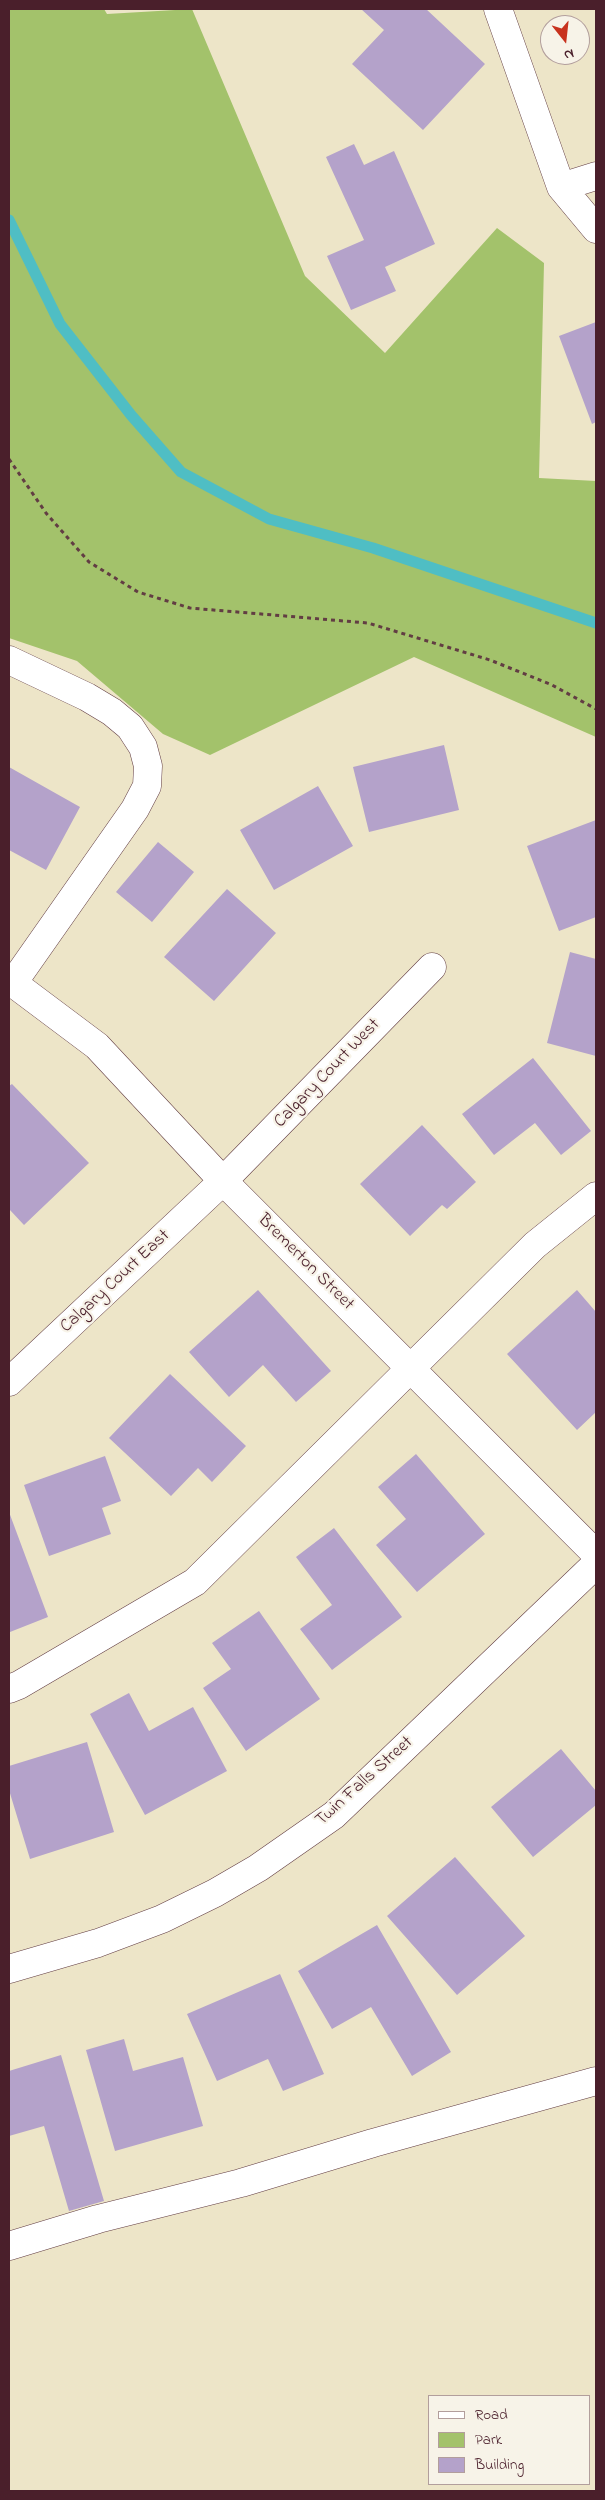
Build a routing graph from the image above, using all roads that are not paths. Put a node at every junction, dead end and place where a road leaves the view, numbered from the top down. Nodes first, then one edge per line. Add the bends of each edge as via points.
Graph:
1 (498, 9) edge
2 (596, 176) edge
3 (561, 188) junction
4 (596, 229) edge
5 (9, 660) edge
6 (432, 967) dead end
7 (11, 982) edge
8 (223, 1181) junction
9 (596, 1196) edge
10 (411, 1369) junction
11 (9, 1382) edge
12 (596, 1554) edge
13 (596, 1564) edge
14 (9, 1689) edge
15 (9, 1969) edge
16 (596, 2081) edge
17 (9, 2246) edge

1 - 3 street
2 - 3 street
3 - 4 street
5 - 7 street via 88,697 112,712 130,727 143,747 148,766 147,786 135,809
6 - 8 street, Calgary Court West
7 - 8 street, Bremerton Street via 97,1046
8 - 10 street, Bremerton Street
8 - 11 street, Calgary Court East
9 - 10 street via 536,1245
10 - 12 street, Bremerton Street
10 - 14 street via 196,1582
13 - 15 street, Twin Falls Street via 334,1815 258,1868 162,1919 98,1943
16 - 17 street

